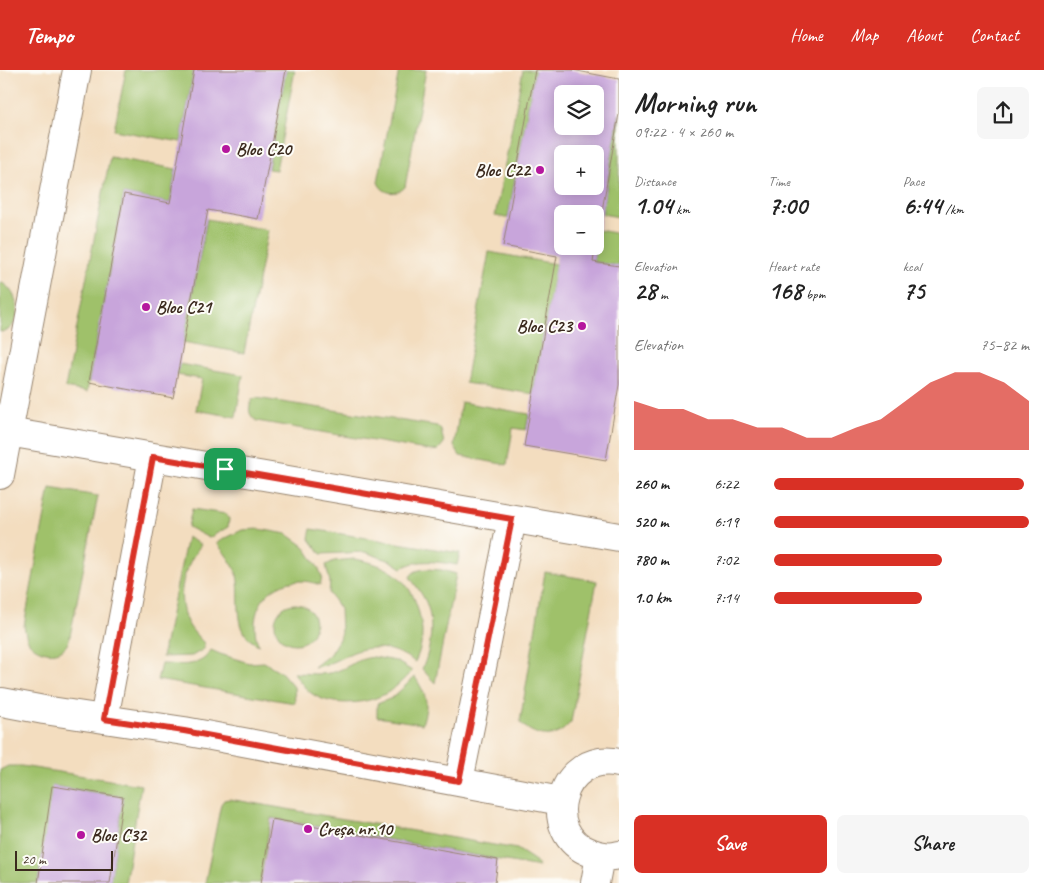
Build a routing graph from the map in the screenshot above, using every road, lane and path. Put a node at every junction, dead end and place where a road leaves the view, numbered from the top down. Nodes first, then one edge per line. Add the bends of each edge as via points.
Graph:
1 (77, 70) edge
2 (8, 432) junction
3 (153, 457) junction
4 (0, 475) edge
5 (512, 519) junction
6 (619, 537) edge
7 (1, 697) edge
8 (104, 719) junction
9 (618, 758) edge
10 (459, 781) junction
11 (561, 801) junction
12 (610, 856) edge
13 (595, 883) edge

1 - 2 street
2 - 3 street
2 - 4 street
3 - 5 street
3 - 8 street
5 - 6 street
5 - 10 street
7 - 8 street
8 - 10 street
9 - 11 street via 587,766 575,774
10 - 11 street
11 - 12 street via 565,830 574,842 586,851
12 - 13 street

